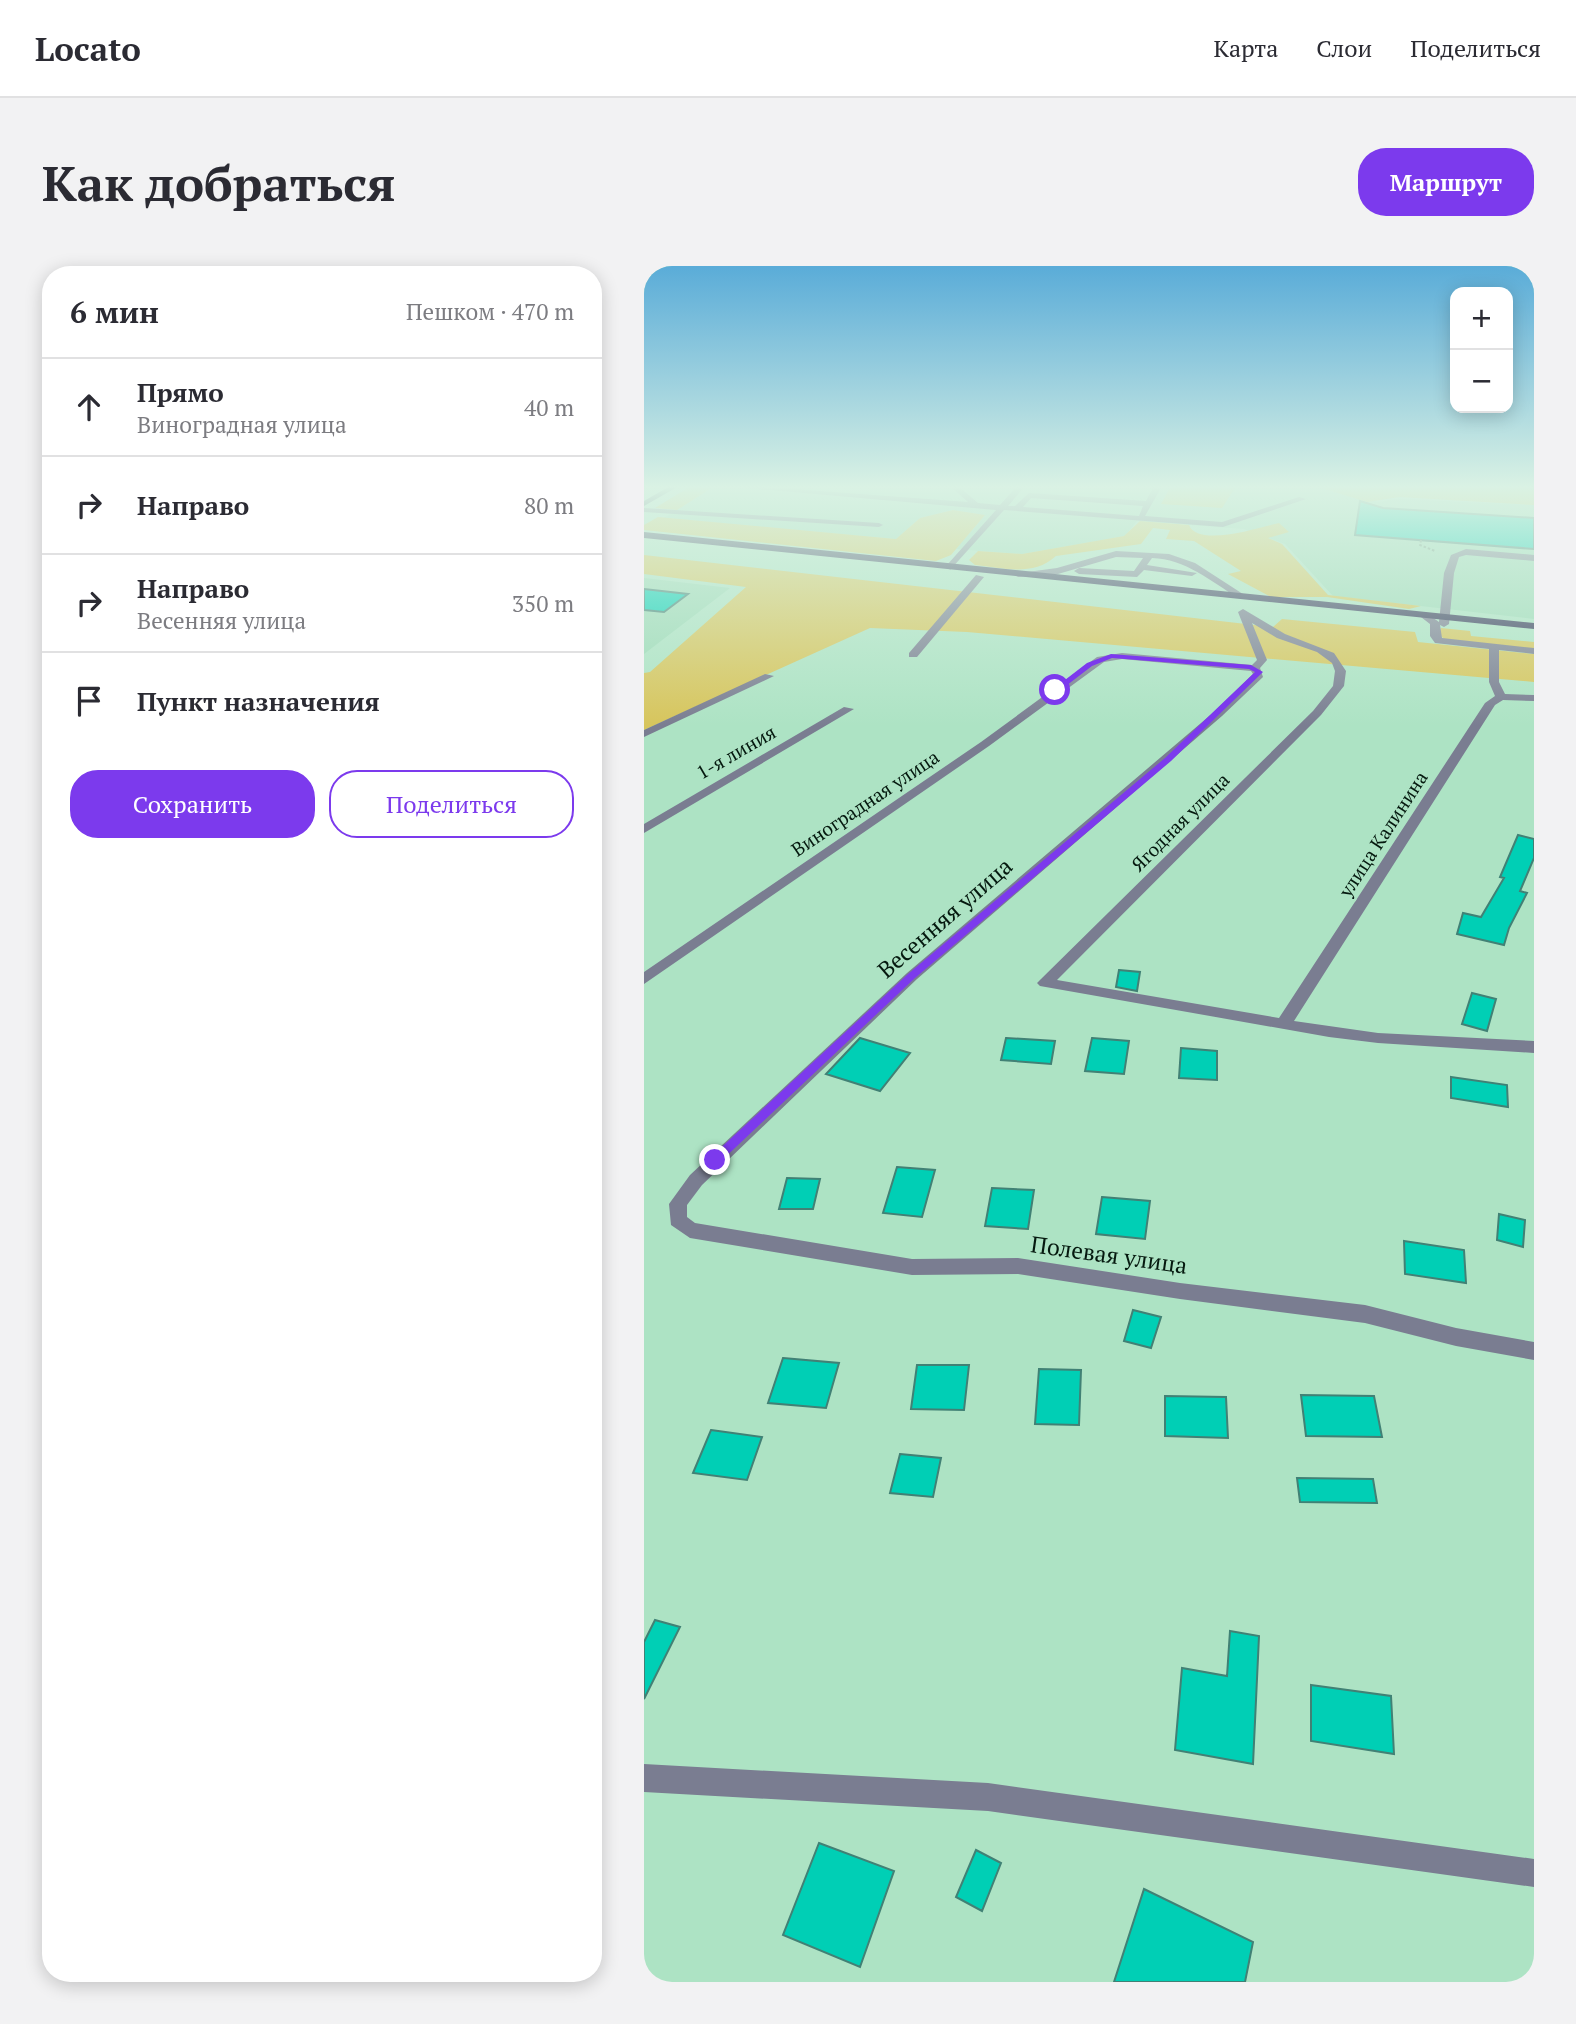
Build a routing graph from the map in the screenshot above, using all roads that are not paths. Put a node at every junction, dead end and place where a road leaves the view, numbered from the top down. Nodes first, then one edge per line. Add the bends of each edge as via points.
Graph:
1 (871, 566) edge
2 (941, 566) edge
3 (1075, 566) edge
4 (1143, 566) edge
5 (1192, 566) edge
6 (1451, 566) edge
7 (950, 567) joint
8 (1058, 571) junction
9 (1140, 571) junction
10 (1018, 574) junction
11 (979, 577) junction
12 (1222, 584) junction
13 (1242, 604) junction
14 (1422, 614) joint
15 (1441, 621) junction
16 (1534, 626) edge
17 (1534, 633) edge
18 (1494, 648) junction
19 (1534, 651) edge
20 (913, 655) dead end
21 (1255, 668) junction
22 (769, 676) dead end
23 (1501, 697) junction
24 (1534, 698) edge
25 (848, 709) dead end
26 (644, 734) edge
27 (644, 829) edge
28 (644, 979) edge
29 (1283, 1025) junction
30 (1534, 1047) edge
31 (678, 1220) joint
32 (1534, 1351) edge
33 (644, 1778) edge
34 (1534, 1872) edge

1 - 11 main road
2 - 7 main road
3 - 8 street
4 - 9 street
5 - 12 street
6 - 15 street
7 - 10 main road
8 - 9 street
8 - 10 street
9 - 12 street via 1185,571
10 - 13 main road
11 - 13 main road
11 - 20 street
12 - 13 street
13 - 14 main road
13 - 15 main road
13 - 21 street via 1262,660
13 - 29 street, Ягодная улица via 1278,635 1310,644 1334,659 1341,678 1338,685 1317,713 1045,983
14 - 15 street
15 - 16 main road
15 - 17 main road
15 - 18 street via 1434,636 1439,641
18 - 19 street
18 - 23 street via 1494,682
21 - 28 street, Виноградная улица via 1106,657 1090,664 985,744
21 - 31 street, Весенняя улица via 1259,675 1208,723 912,976 715,1160 678,1204
22 - 26 street
23 - 24 street
23 - 29 street, улица Калинина via 1491,703
25 - 27 street, 1-я линия
29 - 30 street via 1378,1038
31 - 32 street, Полевая улица via 690,1230 912,1267 1018,1266 1365,1314
33 - 34 street via 988,1797

